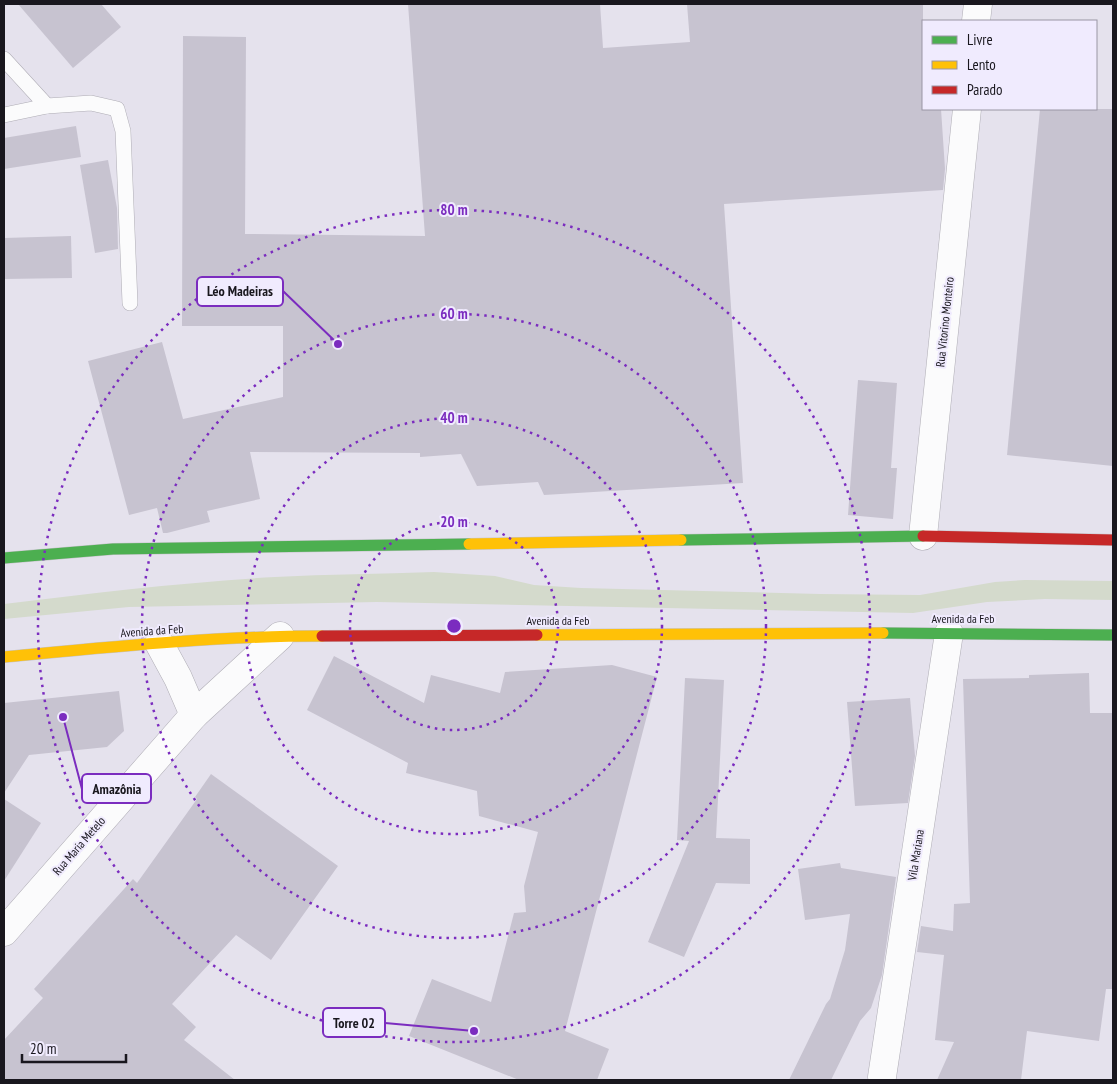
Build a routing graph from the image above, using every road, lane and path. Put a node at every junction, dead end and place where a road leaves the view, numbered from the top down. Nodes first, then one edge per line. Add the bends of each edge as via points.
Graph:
1 (978, 4) edge
2 (976, 20) edge
3 (4, 59) edge
4 (47, 106) junction
5 (967, 110) edge
6 (4, 115) edge
7 (130, 303) dead end
8 (923, 536) junction
9 (1113, 540) edge
10 (4, 558) edge
11 (948, 633) junction
12 (1113, 635) edge
13 (280, 636) junction
14 (159, 644) junction
15 (4, 657) edge
16 (194, 714) junction
17 (4, 932) edge
18 (882, 1077) dead end

1 - 2 street
3 - 4 lane
4 - 6 lane
4 - 7 lane via 91,103 117,110 123,131
5 - 8 street, Rua Vitorino Monteiro
8 - 9 main road
8 - 10 main road via 113,549
11 - 12 main road, Avenida da Feb
11 - 13 main road, Avenida da Feb
11 - 18 street, Vila Mariana
13 - 14 main road, Avenida da Feb
13 - 16 street, Rua Maria Metelo
14 - 15 main road, Avenida da Feb
14 - 16 street
16 - 17 street, Rua Maria Metelo

